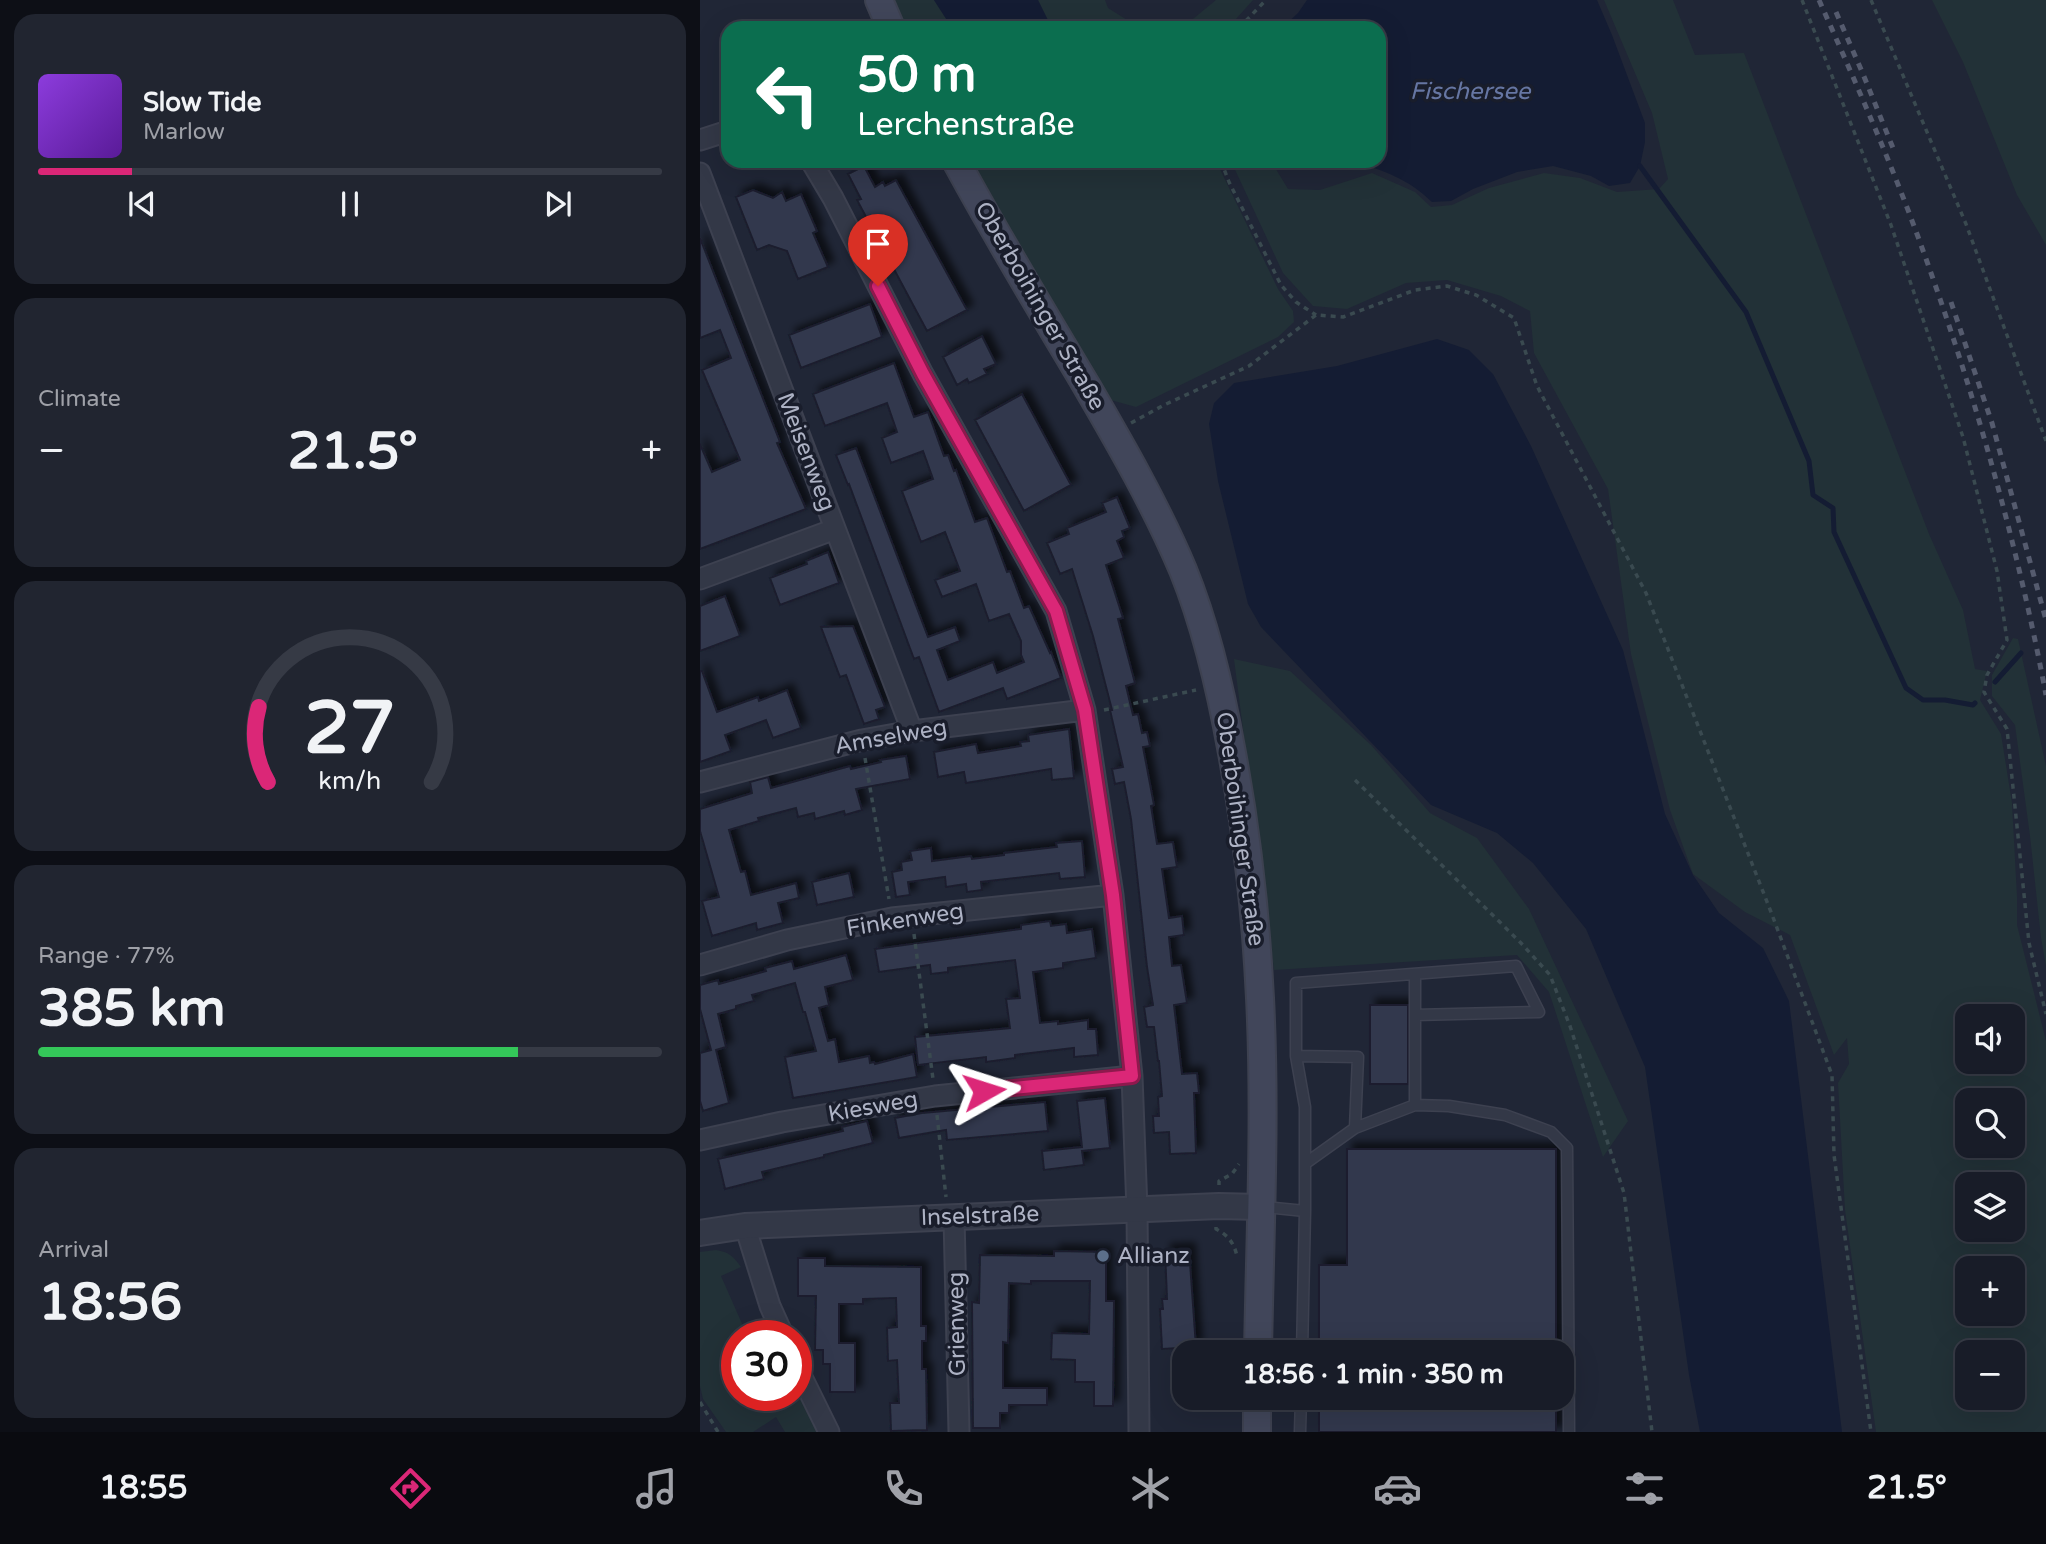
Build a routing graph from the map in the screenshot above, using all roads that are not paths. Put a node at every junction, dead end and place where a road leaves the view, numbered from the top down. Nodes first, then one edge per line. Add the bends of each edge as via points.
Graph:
1 (879, 0) edge
2 (888, 21) edge
3 (721, 133) edge
4 (700, 140) edge
5 (815, 168) edge
6 (960, 168) edge
7 (700, 173) edge
8 (835, 529) junction
9 (700, 579) edge
10 (1085, 712) junction
11 (912, 731) junction
12 (700, 782) edge
13 (1113, 895) junction
14 (700, 965) edge
15 (1415, 974) junction
16 (1415, 1015) junction
17 (1296, 1056) junction
18 (1132, 1076) junction
19 (1415, 1105) junction
20 (1355, 1128) junction
21 (700, 1140) edge
22 (1306, 1163) junction
23 (1260, 1207) junction
24 (1137, 1210) junction
25 (1305, 1211) junction
26 (951, 1217) junction
27 (744, 1226) junction
28 (700, 1233) edge
29 (776, 1320) edge
30 (1258, 1340) edge
31 (1302, 1340) edge
32 (812, 1397) edge
33 (1258, 1410) edge
34 (1301, 1410) edge
35 (830, 1432) edge
36 (959, 1432) edge
37 (1139, 1432) edge
38 (1257, 1432) edge
39 (1300, 1432) edge
40 (1569, 1432) edge

1 - 2 main road
3 - 4 street
5 - 10 street via 923,374 1056,611
6 - 23 main road, Oberboihinger Straße via 1158,515 1184,573 1211,654 1240,799 1255,927 1262,1077
7 - 8 street, Meisenweg
8 - 9 street
8 - 11 street, Meisenweg
10 - 11 street, Amselweg
10 - 13 street
11 - 12 street, Amselweg
13 - 14 street, Finkenweg via 902,917 787,940
13 - 18 street
15 - 16 lane
15 - 16 lane via 1516,966 1539,1012
15 - 17 lane via 1296,983
16 - 19 lane
17 - 20 lane via 1358,1057
17 - 22 lane via 1305,1107
18 - 21 street, Kiesweg via 935,1096
18 - 24 street
19 - 20 lane
19 - 40 lane via 1449,1105 1505,1115 1551,1132 1567,1148
20 - 22 lane
22 - 25 lane
23 - 24 street, Inselstraße
23 - 25 lane
23 - 30 main road, Oberboihinger Straße
24 - 26 street, Inselstraße
24 - 37 street
25 - 31 lane
26 - 27 street, Inselstraße
26 - 36 street, Grienweg
27 - 28 street, Inselstraße
27 - 29 street
32 - 35 street
33 - 38 main road
34 - 39 lane

